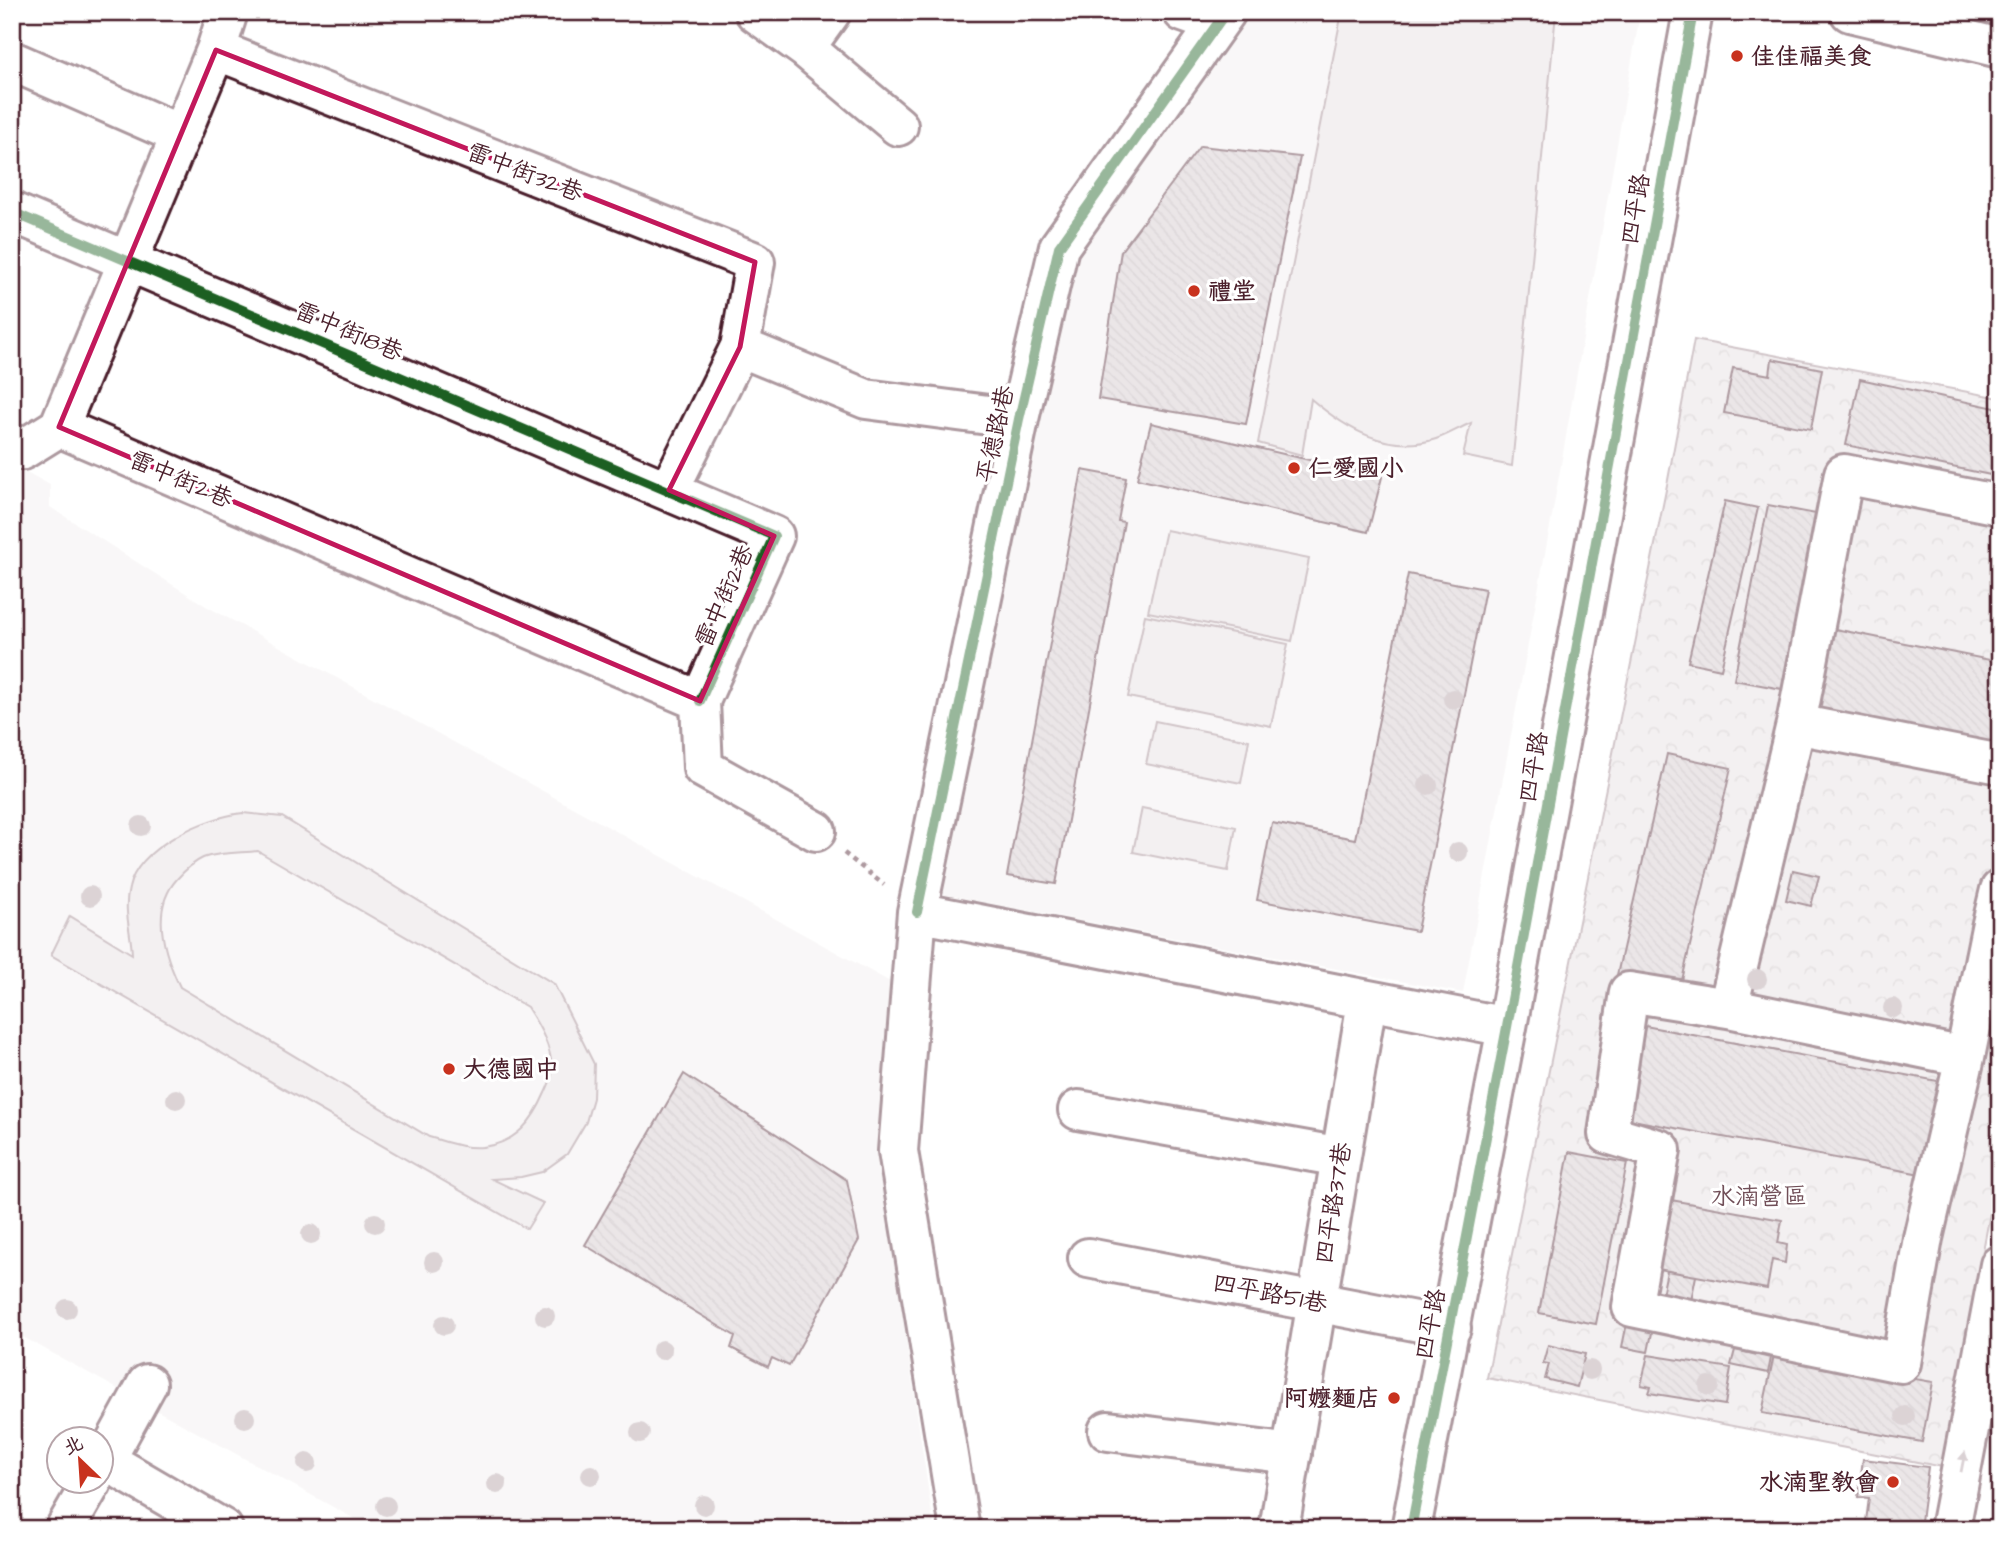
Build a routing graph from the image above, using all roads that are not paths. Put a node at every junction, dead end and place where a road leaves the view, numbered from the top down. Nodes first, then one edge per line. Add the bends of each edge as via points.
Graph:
1 (228, 12) edge
2 (755, 12) edge
3 (831, 12) edge
4 (1693, 12) edge
5 (1850, 12) edge
6 (1209, 16) edge
7 (805, 48) junction
8 (2000, 48) edge
9 (216, 50) junction
10 (12, 61) edge
11 (898, 126) dead end
12 (181, 135) junction
13 (12, 212) edge
14 (129, 261) junction
15 (740, 347) junction
16 (1019, 419) junction
17 (59, 427) junction
18 (12, 445) edge
19 (669, 491) junction
20 (2000, 505) edge
21 (700, 701) junction
22 (1796, 724) junction
23 (2000, 764) edge
24 (816, 831) road end
25 (2000, 890) edge
26 (917, 912) junction
27 (1995, 929) edge
28 (1367, 1001) junction
29 (1728, 1008) junction
30 (1507, 1027) junction
31 (1965, 1057) junction
32 (1078, 1110) dead end
33 (1341, 1157) junction
34 (1088, 1258) dead end
35 (2000, 1265) edge
36 (1317, 1302) junction
37 (1451, 1328) junction
38 (147, 1384) dead end
39 (1108, 1431) dead end
40 (116, 1440) edge
41 (1292, 1454) junction
42 (116, 1477) edge
43 (84, 1496) edge
44 (65, 1529) edge
45 (223, 1529) edge
46 (960, 1529) edge
47 (1279, 1529) edge
48 (1411, 1529) edge
49 (1950, 1529) edge

1 - 9 street
2 - 7 street
3 - 7 street
4 - 30 street, 四平路
5 - 8 street
6 - 16 street, 平德路1巷 via 1059,247
7 - 11 street
9 - 12 street
9 - 15 street, 雷中街32巷 via 755,262
10 - 12 street
12 - 14 street
13 - 14 street, 雷中街18巷
14 - 17 street
14 - 19 street, 雷中街18巷
15 - 16 street via 866,399
15 - 19 street, 雷中街32巷
16 - 26 street, 平德路1巷
17 - 18 street via 22,450
17 - 21 street, 雷中街2巷
19 - 21 street, 雷中街2巷 via 774,536
20 - 22 street via 1844,474
21 - 24 street, 雷中街2巷 via 703,768
22 - 23 street
22 - 29 street
25 - 27 street
26 - 28 street
26 - 46 street, 平德路1巷 via 898,1151
27 - 31 street
28 - 30 street
28 - 33 street, 四平路37巷
29 - 31 street
29 - 31 street via 1629,992 1608,1133 1661,1150 1633,1307 1901,1363 1923,1238
30 - 37 street, 四平路
32 - 33 street
33 - 36 street, 四平路37巷
34 - 36 street, 四平路51巷
49 -> 35 street
36 - 37 street, 四平路51巷
36 - 41 street, 四平路37巷
37 - 48 street, 四平路
38 - 40 street
39 - 41 street
41 - 47 street, 四平路37巷
42 - 45 street
43 - 44 street

